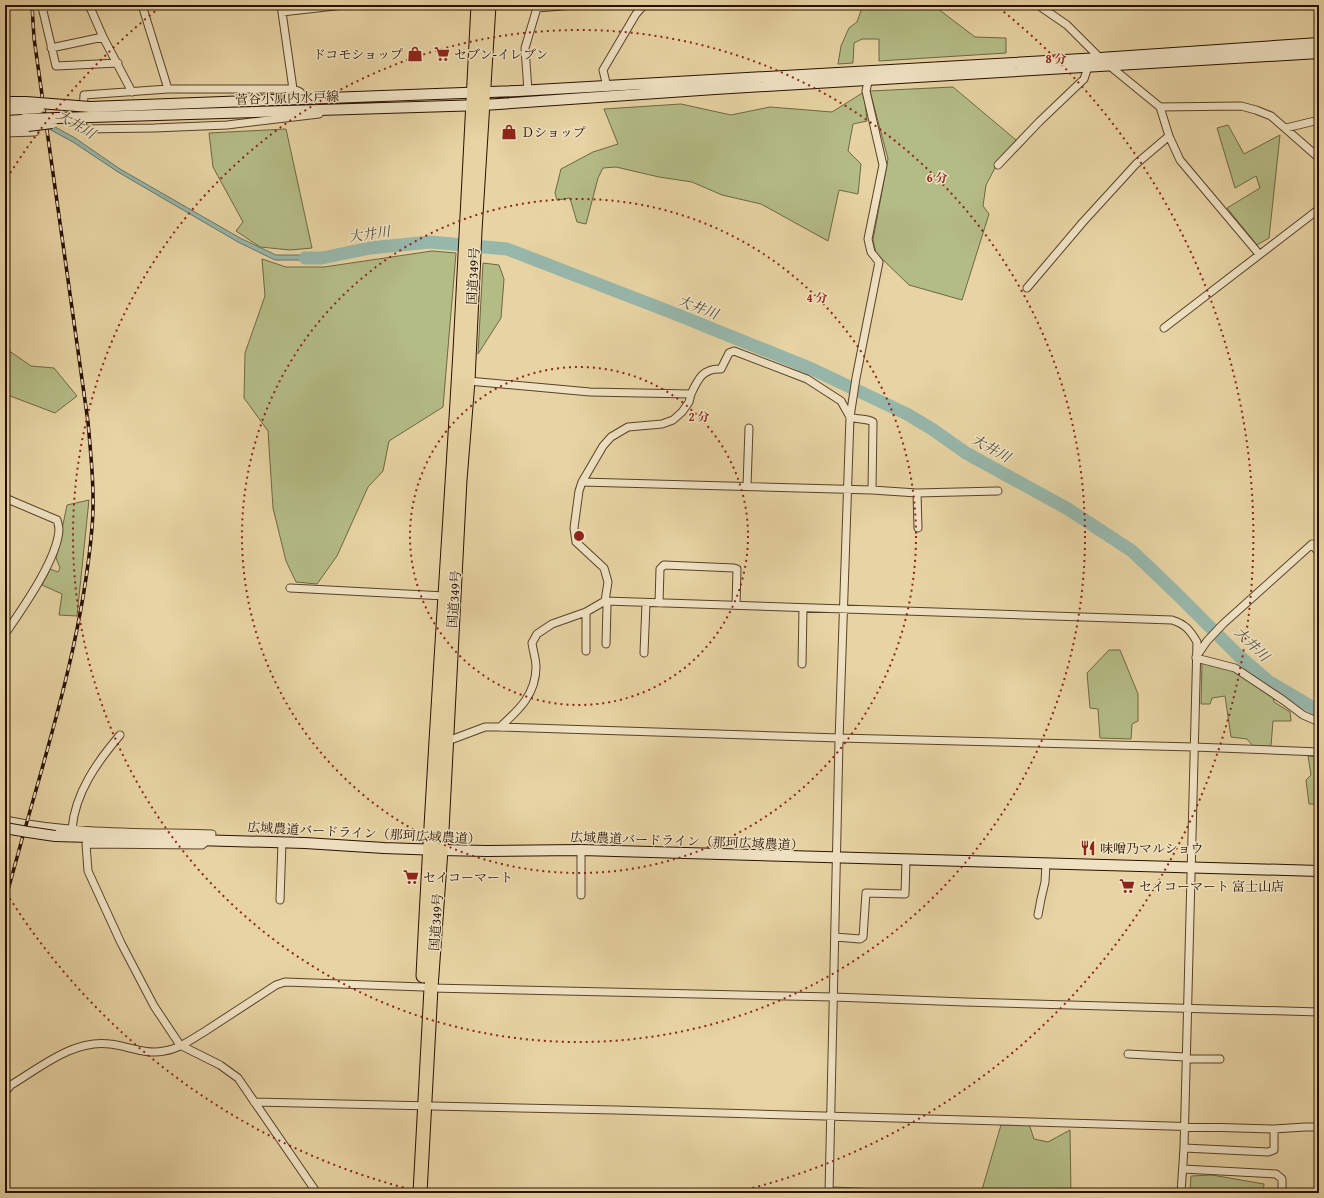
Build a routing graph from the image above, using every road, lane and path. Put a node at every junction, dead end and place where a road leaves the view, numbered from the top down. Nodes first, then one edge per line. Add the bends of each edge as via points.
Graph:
1 (50, 5) edge
2 (88, 5) edge
3 (142, 5) edge
4 (344, 5) edge
5 (478, 5) edge
6 (489, 5) edge
7 (575, 5) edge
8 (644, 5) edge
9 (1038, 5) edge
10 (537, 7) edge
11 (282, 9) edge
12 (103, 37) junction
13 (1319, 43) edge
14 (51, 48) junction
15 (1319, 53) edge
16 (1100, 58) junction
17 (118, 63) junction
18 (1110, 66) junction
19 (1088, 67) junction
20 (870, 76) junction
21 (607, 87) junction
22 (168, 89) junction
23 (293, 89) junction
24 (528, 91) junction
25 (132, 92) junction
26 (306, 99) junction
27 (478, 99) junction
28 (5, 102) edge
29 (1160, 107) junction
30 (340, 109) junction
31 (5, 110) edge
32 (91, 112) junction
33 (5, 119) edge
34 (1319, 120) edge
35 (5, 128) edge
36 (1286, 128) junction
37 (35, 132) dead end
38 (5, 133) edge
39 (1168, 136) junction
40 (1319, 158) edge
41 (998, 165) dead end
42 (1319, 208) edge
43 (1259, 254) junction
44 (470, 256) junction
45 (1027, 288) dead end
46 (1164, 328) dead end
47 (468, 381) junction
48 (691, 394) junction
49 (850, 417) junction
50 (748, 428) dead end
51 (582, 482) junction
52 (747, 486) junction
53 (847, 490) junction
54 (872, 490) junction
55 (998, 492) dead end
56 (917, 493) junction
57 (5, 498) edge
58 (918, 528) dead end
59 (1319, 553) edge
60 (290, 588) dead end
61 (445, 596) junction
62 (605, 601) junction
63 (646, 603) junction
64 (659, 603) junction
65 (736, 605) junction
66 (803, 608) junction
67 (843, 609) junction
68 (586, 612) junction
69 (5, 634) edge
70 (606, 644) dead end
71 (586, 651) dead end
72 (644, 653) dead end
73 (1196, 658) junction
74 (802, 664) dead end
75 (1319, 722) edge
76 (500, 727) junction
77 (120, 735) dead end
78 (442, 738) junction
79 (839, 738) junction
80 (1194, 747) junction
81 (1319, 752) edge
82 (5, 820) edge
83 (5, 828) edge
84 (72, 829) junction
85 (210, 836) junction
86 (282, 842) junction
87 (435, 850) junction
88 (581, 850) junction
89 (837, 858) junction
90 (906, 860) junction
91 (1046, 864) junction
92 (1191, 867) junction
93 (1319, 870) edge
94 (581, 895) dead end
95 (280, 900) dead end
96 (1038, 915) dead end
97 (835, 937) junction
98 (427, 987) junction
99 (834, 997) junction
100 (1187, 1008) junction
101 (1319, 1012) edge
102 (180, 1045) junction
103 (1128, 1054) dead end
104 (1186, 1057) junction
105 (1220, 1059) dead end
106 (8, 1084) edge
107 (5, 1092) edge
108 (254, 1102) junction
109 (421, 1106) junction
110 (831, 1116) junction
111 (1184, 1127) junction
112 (1319, 1128) edge
113 (1274, 1129) junction
114 (1184, 1148) junction
115 (1183, 1169) junction
116 (317, 1193) edge
117 (411, 1193) edge
118 (420, 1193) edge
119 (829, 1193) edge
120 (1181, 1193) edge
121 (1280, 1193) edge

1 - 14 street via 42,7
2 - 12 street
3 - 22 street
4 - 11 street
5 - 27 highway, 国道349号
6 - 27 highway, 国道349号
7 - 10 street
8 - 21 street via 603,70
9 - 16 street via 1067,24
10 - 24 street via 525,48
11 - 23 street
12 - 14 street
12 - 17 street
13 - 16 street
14 - 17 street via 56,66
15 - 18 street
16 - 18 street
16 - 20 street
17 - 25 street
18 - 19 street
18 - 29 street
19 - 20 street
19 - 41 street via 1084,79
20 - 21 street
20 - 27 street via 723,88
20 - 49 street via 866,91 883,165 868,239 871,252 879,262
21 - 24 street
22 - 23 street
22 - 25 street
23 - 26 street
24 - 27 street
25 - 30 street via 84,94 82,129 227,124 323,114
26 - 27 street, 菅谷小原内水戸線
26 - 32 street, 菅谷小原内水戸線
27 - 30 street, 菅谷小原内水戸線
27 - 44 highway, 国道349号
28 - 32 street, 菅谷小原内水戸線, bridge via 26,102
29 - 36 street via 1241,106 1271,116
29 - 39 street
30 - 32 street, 菅谷小原内水戸線
31 - 32 street, 菅谷小原内水戸線, bridge
32 - 33 street, 菅谷小原内水戸線, bridge
32 - 35 street, 菅谷小原内水戸線, bridge via 28,126
34 - 36 street
36 - 40 street
37 - 38 street
39 - 43 street via 1180,160
39 - 45 street via 1136,164
42 - 43 street
43 - 46 street
44 - 47 highway, 国道349号
44 - 61 highway, 国道349号 via 460,352
47 - 48 street via 590,392
47 - 78 highway, 国道349号
48 - 49 street via 704,373 712,369 721,369 729,353 734,351 807,379 841,401
48 - 51 street via 689,402 673,420 662,424 628,427 611,437
49 - 53 street
49 - 54 street via 873,422
50 - 52 street
51 - 52 street
51 - 62 street via 574,528 576,542 604,568 608,582
52 - 53 street
53 - 54 street
53 - 67 street
54 - 56 street
55 - 56 street
56 - 58 street
57 - 69 street via 57,520 59,529 50,560
59 - 73 street via 1312,544 1223,624 1207,640
60 - 61 street
61 - 78 highway, 国道349号
62 - 63 street
62 - 68 street
62 - 70 street
63 - 64 street
63 - 72 street
64 - 65 street
64 - 65 street via 660,569 664,565 737,569
65 - 66 street
66 - 67 street
66 - 74 street
67 - 73 street via 1172,620 1182,623 1192,633 1197,642
67 - 79 street
68 - 71 street
68 - 76 street via 552,624 537,634 532,643 536,676 527,700
73 - 75 street via 1235,668 1303,715
73 - 80 street
76 - 78 street via 485,727 453,739
76 - 79 street
77 - 84 street via 85,784 72,820
78 - 87 highway, 国道349号
79 - 80 street
79 - 89 street
80 - 81 street
80 - 92 street
82 - 84 street
83 - 85 street, 広域農道バードライン（那珂広域農道）, bridge via 55,836 189,839
84 - 85 street
85 - 86 street, 広域農道バードライン（那珂広域農道）
85 - 102 street via 202,845 86,844 88,870 121,943 154,1006
86 - 87 street, 広域農道バードライン（那珂広域農道）
86 - 95 street
87 - 88 street, 広域農道バードライン（那珂広域農道）
87 - 98 highway, 国道349号
88 - 89 street, 広域農道バードライン（那珂広域農道）
88 - 94 street
89 - 90 street, 広域農道バードライン（那珂広域農道）
89 - 97 street
90 - 91 street, 広域農道バードライン（那珂広域農道）
90 - 97 street via 904,894 866,893 863,937
91 - 92 street, 広域農道バードライン（那珂広域農道）
91 - 96 street
92 - 93 street, 広域農道バードライン（那珂広域農道）
92 - 100 street
97 - 99 street
98 - 99 street
98 - 102 street via 285,982 276,985
98 - 109 highway, 国道349号
99 - 100 street
99 - 110 street
100 - 101 street
100 - 104 street
102 - 106 street via 165,1051 150,1052 111,1044 88,1045 72,1049
102 - 108 street via 220,1065 238,1078
103 - 104 street
104 - 105 street
104 - 111 street
106 - 107 street
108 - 109 street
108 - 116 street
109 - 110 street
109 - 117 highway, 国道349号
109 - 118 highway, 国道349号
110 - 111 street
110 - 119 street
111 - 113 street
111 - 114 street
112 - 113 street
113 - 114 street via 1274,1150 1268,1152
114 - 115 street
115 - 120 street
115 - 121 street via 1276,1174 1282,1179

